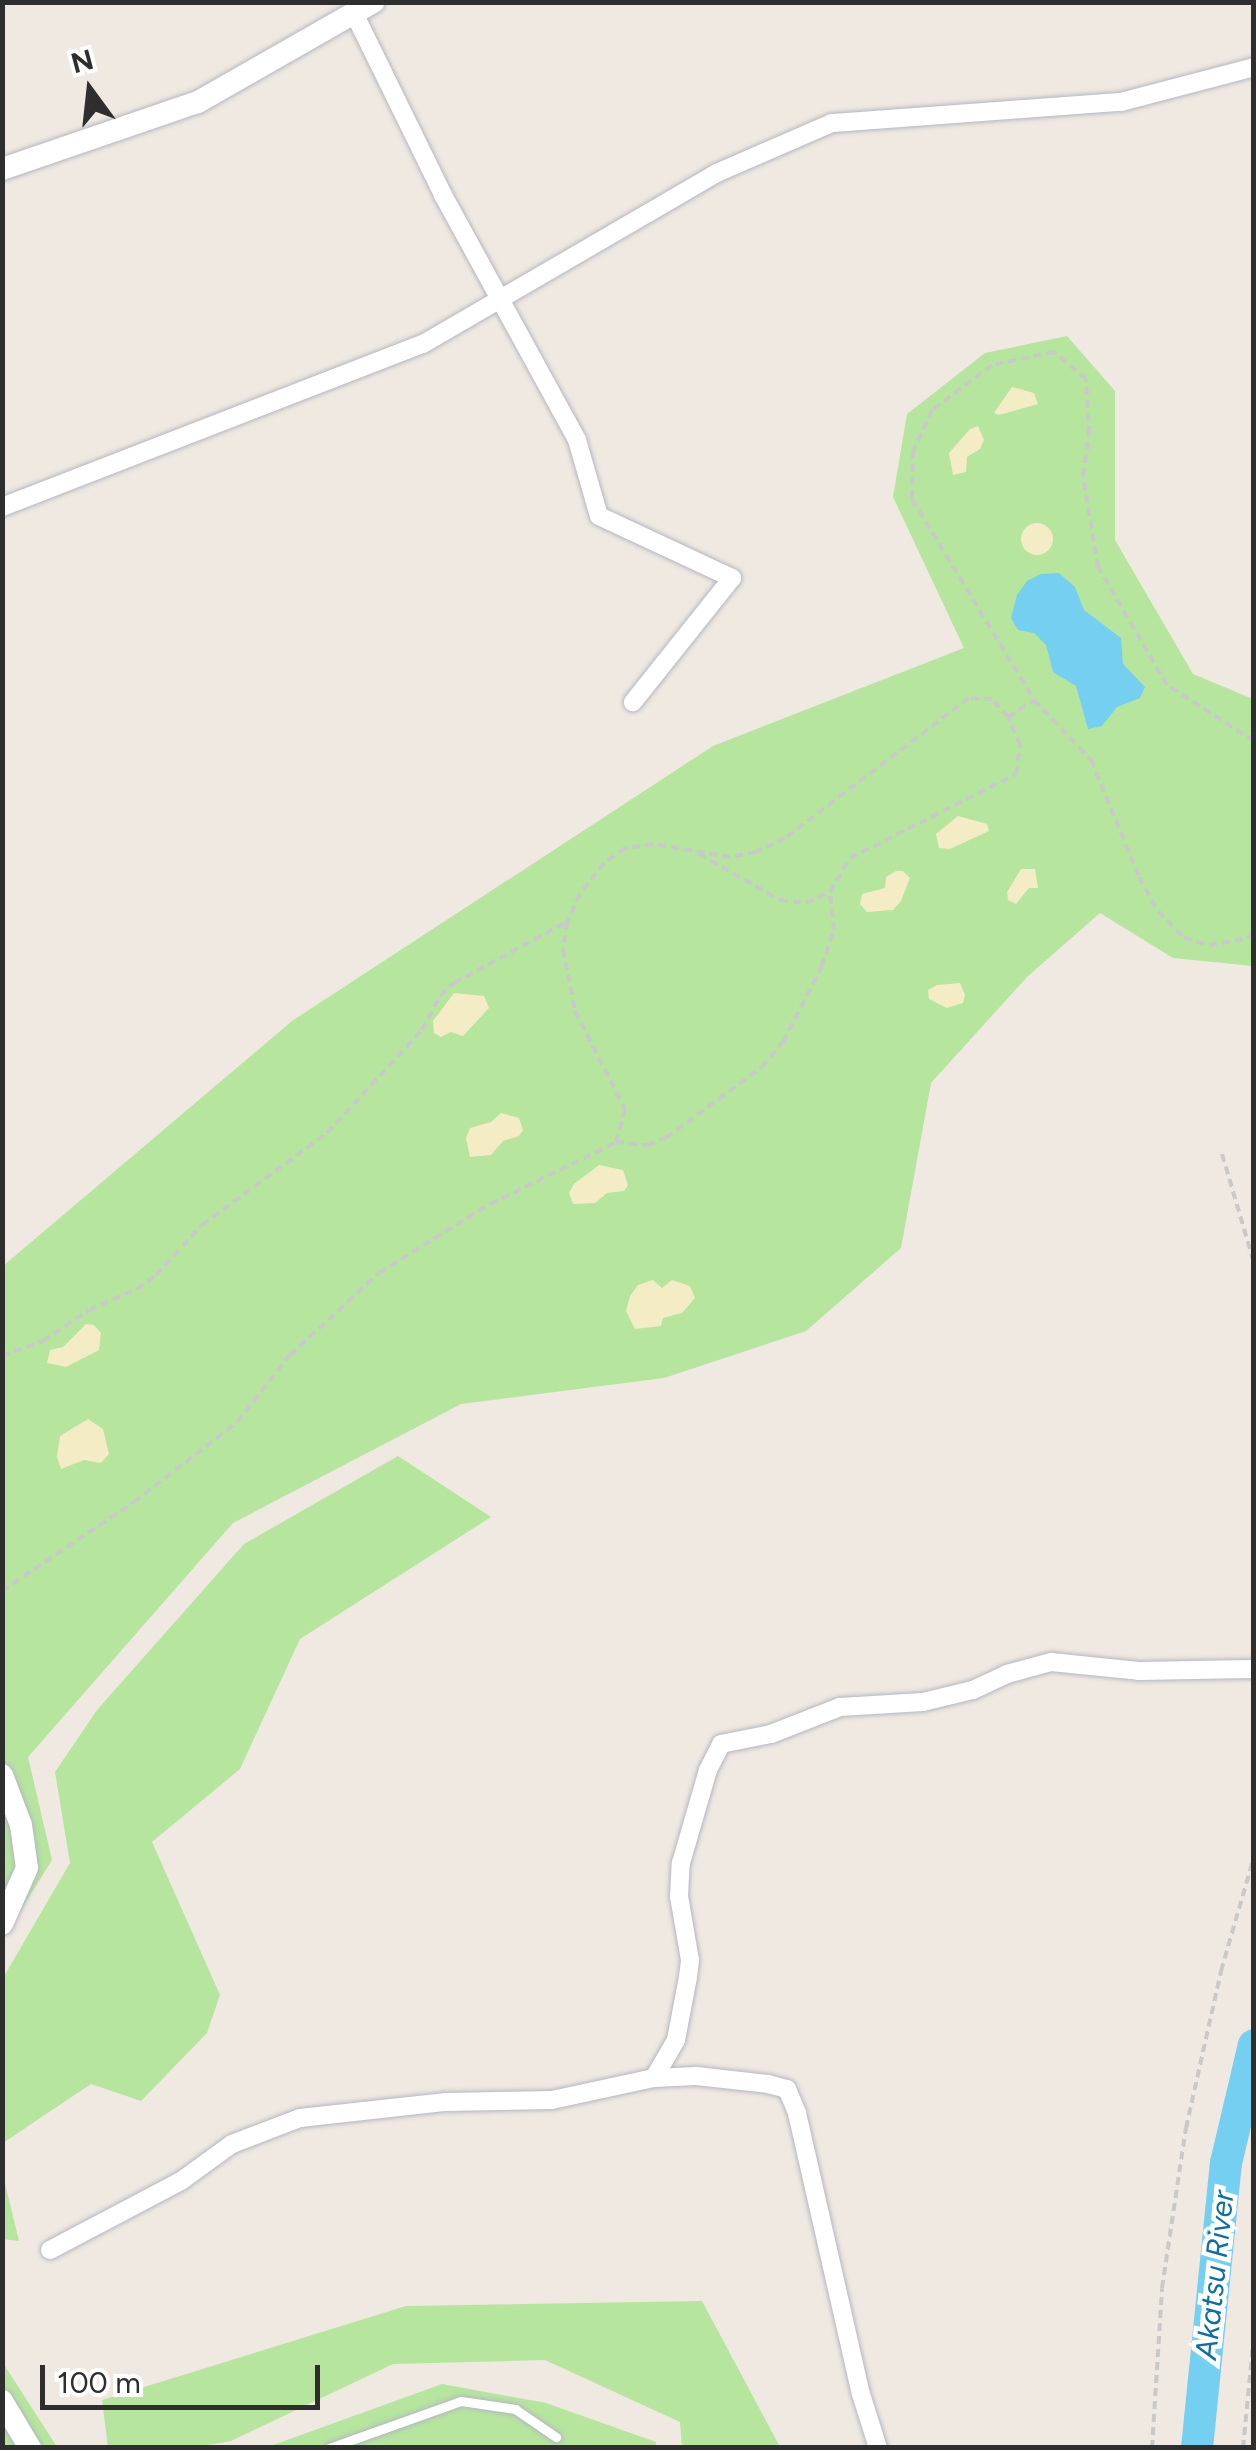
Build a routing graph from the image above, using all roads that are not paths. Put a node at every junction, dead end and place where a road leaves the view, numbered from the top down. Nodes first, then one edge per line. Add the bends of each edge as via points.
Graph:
1 (364, 8) edge
2 (1254, 67) edge
3 (2, 170) edge
4 (500, 300) junction
5 (2, 507) edge
6 (633, 702) dead end
7 (1254, 1669) edge
8 (2, 1775) edge
9 (2, 1924) edge
10 (654, 2078) junction
11 (50, 2250) dead end
12 (2, 2401) edge
13 (556, 2437) dead end
14 (30, 2448) edge
15 (329, 2448) edge
16 (878, 2448) edge

1 - 3 street via 198,102
1 - 4 street via 443,194
2 - 4 street via 1121,102 832,123 718,173
4 - 5 street via 424,344
4 - 6 street via 577,440 599,516 732,578
7 - 10 street via 1155,1672 1051,1662 974,1690 922,1702 840,1707 772,1734 722,1744 681,1863 688,1977 676,2040
8 - 9 street via 21,1824 27,1868
10 - 11 street via 552,2100 446,2102 300,2118 232,2144 181,2181
10 - 16 street via 696,2076 787,2089
12 - 14 street
13 - 15 lane via 515,2409 461,2401

